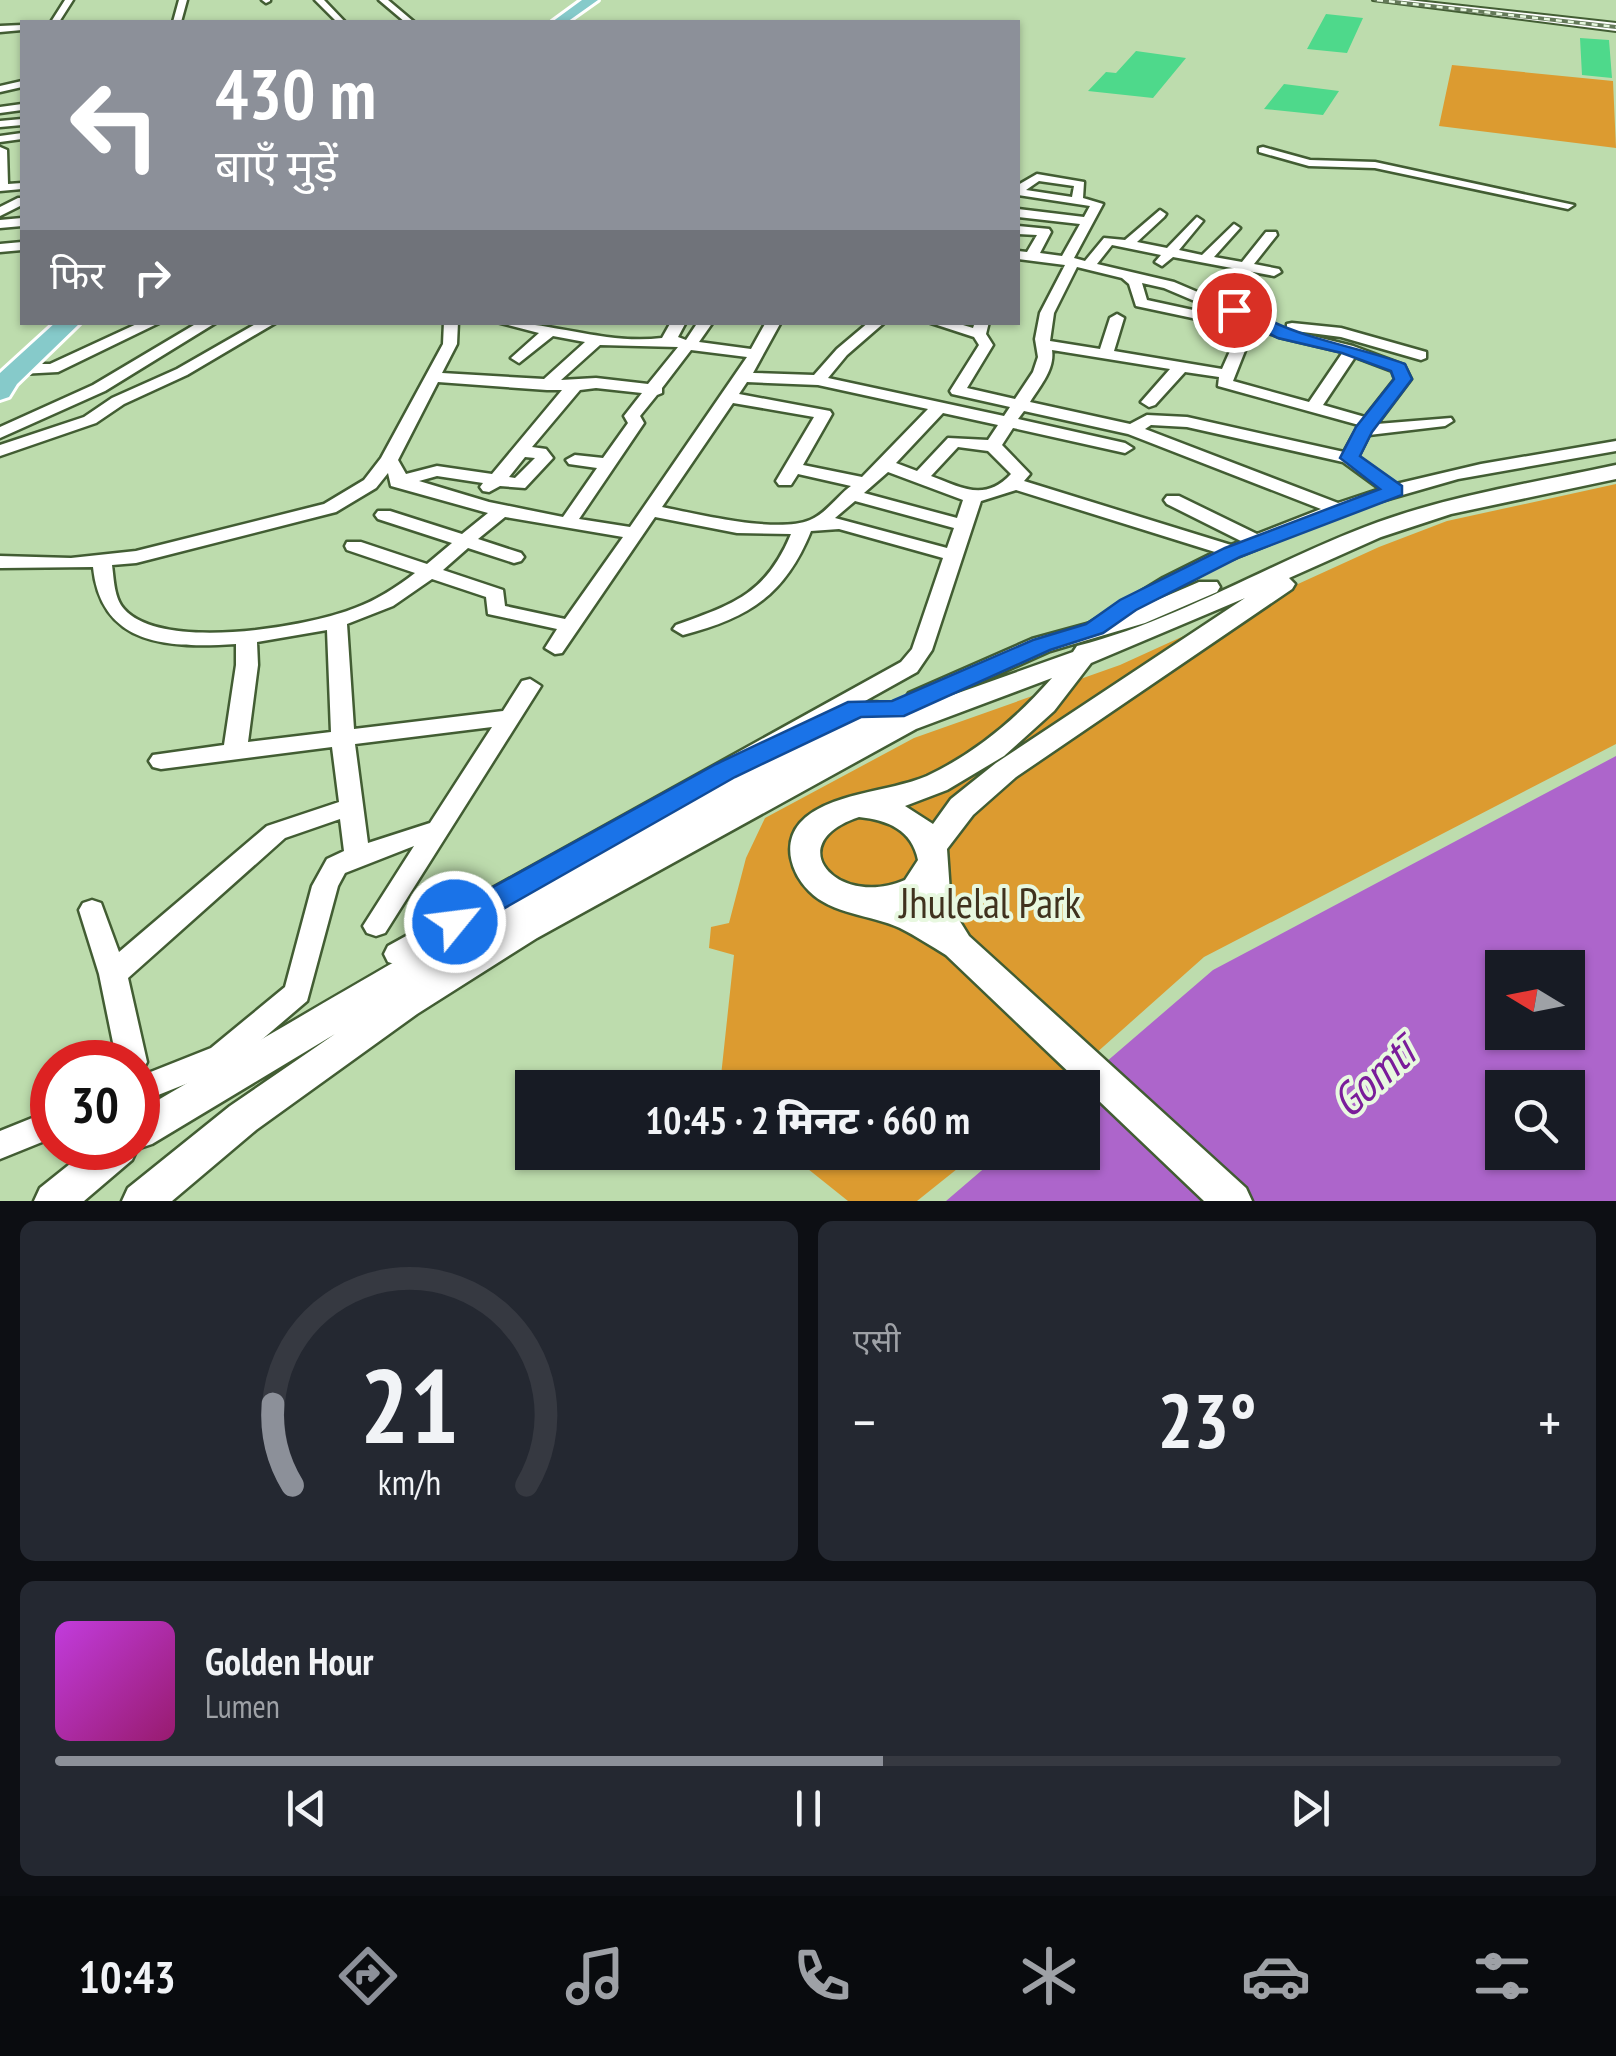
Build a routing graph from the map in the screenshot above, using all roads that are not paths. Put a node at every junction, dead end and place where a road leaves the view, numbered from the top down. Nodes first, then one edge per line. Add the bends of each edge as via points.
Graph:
1 (319, 0) edge
2 (383, 0) edge
3 (581, 0) edge
4 (592, 0) edge
5 (1379, 0) edge
6 (1402, 0) edge
7 (340, 20) edge
8 (408, 20) edge
9 (552, 20) edge
10 (562, 20) edge
11 (1616, 26) edge
12 (0, 139) edge
13 (12, 145) edge
14 (1263, 150) dead end
15 (2, 170) edge
16 (20, 186) edge
17 (1020, 191) edge
18 (20, 204) edge
19 (1568, 205) dead end
20 (0, 212) edge
21 (1020, 213) edge
22 (1160, 214) dead end
23 (1088, 221) junction
24 (1196, 222) dead end
25 (1234, 228) dead end
26 (1020, 230) edge
27 (1271, 235) dead end
28 (1134, 246) junction
29 (1170, 253) junction
30 (1025, 255) edge
31 (1205, 260) junction
32 (1076, 262) junction
33 (1245, 266) junction
34 (1123, 272) junction
35 (1274, 272) dead end
36 (1148, 279) junction
37 (1241, 313) junction
38 (1117, 318) dead end
39 (1263, 324) junction
40 (67, 325) edge
41 (148, 325) edge
42 (205, 325) edge
43 (265, 325) edge
44 (451, 325) edge
45 (532, 325) edge
46 (676, 325) edge
47 (703, 325) edge
48 (772, 325) edge
49 (874, 325) edge
50 (559, 328) edge
51 (981, 328) edge
52 (599, 338) junction
53 (684, 344) junction
54 (1043, 344) junction
55 (1352, 350) junction
56 (1106, 353) junction
57 (756, 354) junction
58 (1421, 355) dead end
59 (519, 358) dead end
60 (1182, 366) junction
61 (1228, 374) junction
62 (743, 376) junction
63 (430, 377) junction
64 (7, 380) edge
65 (811, 380) junction
66 (547, 384) junction
67 (575, 386) junction
68 (656, 390) junction
69 (730, 397) junction
70 (1149, 402) dead end
71 (1021, 404) junction
72 (940, 406) junction
73 (782, 407) junction
74 (1313, 408) junction
75 (1445, 421) dead end
76 (1010, 422) junction
77 (1366, 427) junction
78 (1133, 430) junction
79 (0, 433) edge
80 (992, 446) junction
81 (1616, 446) edge
82 (1125, 448) dead end
83 (0, 451) edge
84 (1350, 458) junction
85 (1616, 459) edge
86 (390, 460) junction
87 (575, 460) dead end
88 (607, 464) junction
89 (1616, 472) edge
90 (922, 476) junction
91 (870, 479) junction
92 (496, 480) junction
93 (401, 482) junction
94 (1013, 482) junction
95 (370, 484) junction
96 (1394, 490) junction
97 (973, 498) junction
98 (1172, 500) dead end
99 (468, 506) junction
100 (1341, 510) junction
101 (651, 511) junction
102 (500, 512) junction
103 (384, 514) dead end
104 (567, 524) junction
105 (810, 526) junction
106 (962, 526) junction
107 (636, 533) junction
108 (464, 541) junction
109 (1259, 542) junction
110 (354, 546) dead end
111 (1233, 552) junction
112 (952, 555) junction
113 (1319, 556) junction
114 (514, 557) dead end
115 (102, 561) junction
116 (0, 562) edge
117 (427, 570) junction
118 (337, 622) junction
119 (570, 626) junction
120 (683, 630) dead end
121 (246, 638) junction
122 (1090, 641) junction
123 (555, 648) dead end
124 (530, 686) dead end
125 (895, 710) junction
126 (511, 717) junction
127 (342, 740) junction
128 (234, 752) junction
129 (161, 761) dead end
130 (726, 771) junction
131 (350, 806) junction
132 (858, 806) junction
133 (438, 828) junction
134 (356, 856) junction
135 (931, 858) junction
136 (863, 902) junction
137 (92, 910) dead end
138 (376, 926) dead end
139 (965, 951) junction
140 (398, 954) dead end
141 (114, 974) junction
142 (128, 1040) edge
143 (160, 1081) edge
144 (160, 1119) edge
145 (30, 1133) edge
146 (0, 1145) edge
147 (91, 1170) edge
148 (54, 1201) edge
149 (142, 1201) edge
150 (1232, 1201) edge

1 - 7 street
2 - 8 street
3 - 9 main road
4 - 10 main road
5 - 11 main road
6 - 11 main road
12 - 13 street
13 - 15 street
14 - 19 street via 1309,164 1375,166
15 - 16 street via 2,188
17 - 23 street via 1097,204
18 - 20 street
21 - 23 street
22 - 28 street
23 - 32 street
24 - 29 street
25 - 31 street
26 - 30 street via 1044,232
27 - 33 street
28 - 29 street
28 - 32 street via 1109,241
28 - 34 street
29 - 31 street
29 - 36 street
30 - 32 street
31 - 33 street
32 - 34 street
32 - 54 street via 1047,312
33 - 35 street
34 - 36 street
34 - 37 street via 1136,282 1141,303 1216,319
36 - 37 street
37 - 39 street
38 - 56 street
39 - 55 street
39 - 58 street via 1318,327
39 - 61 street via 1241,342
40 - 64 main road
41 - 64 street via 53,369
42 - 79 street via 99,388
43 - 83 street via 90,420
44 - 63 street via 450,344
45 - 50 street
46 - 53 street via 668,339
47 - 53 street
48 - 57 street
49 - 65 street
50 - 52 street
50 - 59 street
51 - 71 street via 986,345 958,391
52 - 53 street via 628,346
52 - 66 street
53 - 57 street
53 - 68 street
54 - 56 street
54 - 71 street via 1041,372
55 - 74 street
55 - 77 street via 1399,368 1404,379
56 - 60 street
57 - 62 street
60 - 61 street
60 - 70 street
61 - 74 street via 1224,383
62 - 65 street
62 - 69 street
63 - 66 street
63 - 86 street
65 - 72 street
65 - 73 street
66 - 67 street
67 - 68 street
67 - 92 street via 547,410 520,452 544,458 519,484
68 - 88 street via 632,416 636,424
69 - 73 street
69 - 101 street
71 - 76 street
71 - 78 street
72 - 76 street
72 - 91 street
73 - 91 street via 824,414 788,475
74 - 77 street
75 - 77 street
76 - 80 street
76 - 82 street
77 - 84 street
78 - 84 street via 1147,420 1187,422
78 - 100 street
80 - 90 street via 954,442
80 - 94 street via 1021,474
81 - 96 street
84 - 96 street
85 - 122 street via 1407,504
86 - 93 street
86 - 95 street
87 - 88 street
88 - 104 street
89 - 113 street via 1444,508
90 - 91 street
90 - 97 street
91 - 105 street
91 - 106 street
92 - 93 street via 437,471
92 - 99 street
93 - 95 street
93 - 99 street
94 - 97 street via 1007,490
94 - 111 street
95 - 115 street via 330,508
96 - 100 street
97 - 106 street
98 - 109 street
99 - 102 street
100 - 109 street
101 - 105 street via 737,526
101 - 107 street
102 - 104 street
102 - 108 street
103 - 108 street
104 - 107 street
105 - 112 street via 840,523
105 - 120 street via 767,592
106 - 112 street
107 - 119 street
108 - 114 street
108 - 117 street
109 - 111 street
110 - 117 street
111 - 122 street via 1128,605
112 - 130 street via 922,650 910,667
113 - 122 street via 1135,638
113 - 135 street via 1006,770 962,807
115 - 116 street
115 - 121 street via 105,590 118,616 142,632
117 - 118 street via 388,601
117 - 119 street via 496,594 495,610
118 - 121 street
118 - 127 street
119 - 123 street
121 - 128 street
122 - 125 street via 1041,645
122 - 132 street via 1034,718 978,760 906,794
122 - 149 street via 906,722 525,929 356,1038
124 - 126 street
125 - 130 street via 857,708
125 - 144 street via 808,749 550,890
126 - 127 street
126 - 133 street
127 - 128 street
127 - 131 street
128 - 129 street
130 - 140 street
131 - 134 street
131 - 141 street via 276,832
132 - 135 street via 911,819 928,836
132 - 136 street via 832,813 813,828 803,858 819,884
133 - 134 street
133 - 138 street
134 - 143 street via 336,866 325,886 297,993 221,1057
135 - 136 street via 906,894
135 - 139 street via 935,908
136 - 139 street via 911,919
137 - 141 street
139 - 150 street
141 - 142 street
145 - 146 street
147 - 148 street

